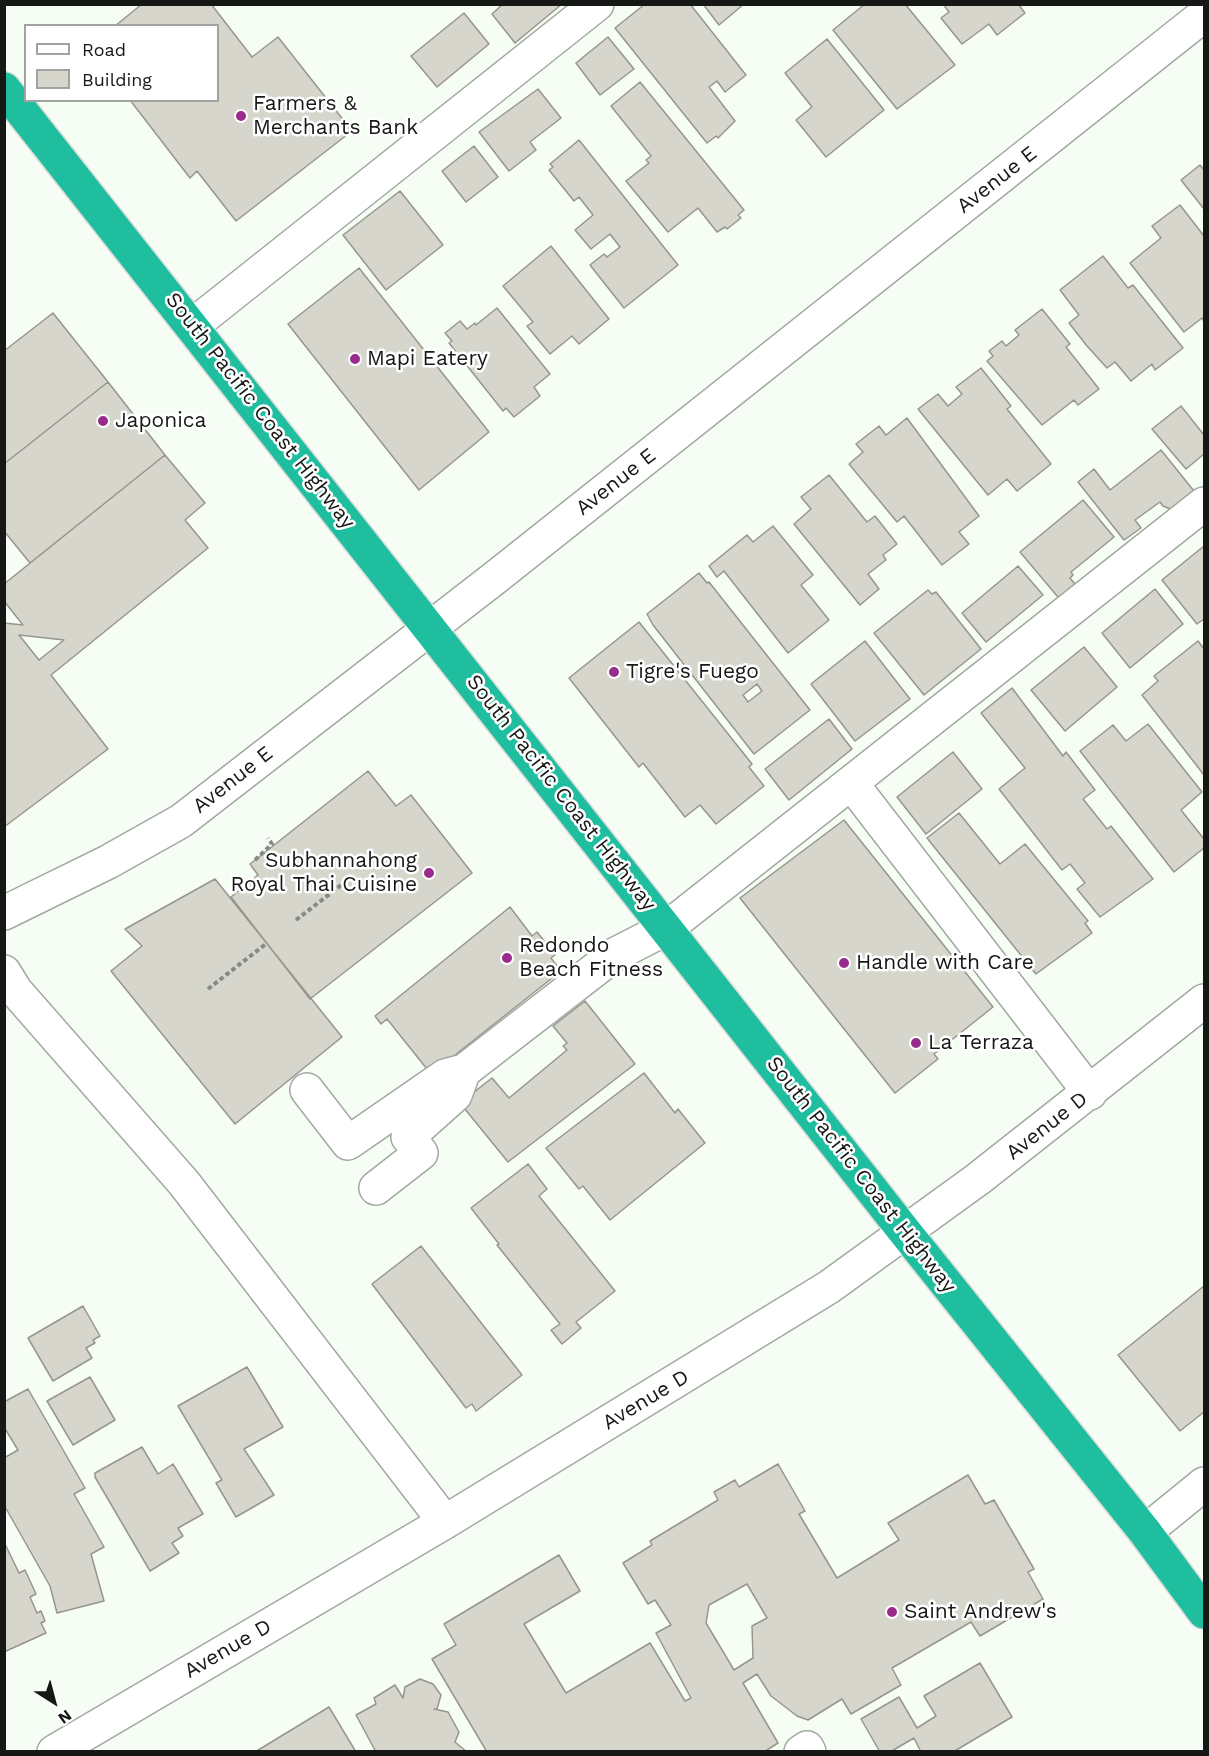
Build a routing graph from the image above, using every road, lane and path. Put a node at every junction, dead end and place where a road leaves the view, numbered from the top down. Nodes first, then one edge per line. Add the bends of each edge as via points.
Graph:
1 (597, 4) edge
2 (1204, 15) edge
3 (4, 89) edge
4 (192, 326) junction
5 (1204, 504) edge
6 (430, 627) junction
7 (852, 784) junction
8 (268, 838) dead end
9 (255, 860) dead end
10 (353, 876) dead end
11 (4, 913) edge
12 (296, 920) dead end
13 (667, 928) junction
14 (267, 943) dead end
15 (10, 981) edge
16 (208, 989) dead end
17 (1204, 1001) edge
18 (464, 1071) junction
19 (307, 1090) dead end
20 (1090, 1093) junction
21 (376, 1188) dead end
22 (905, 1232) junction
23 (1204, 1484) edge
24 (445, 1522) junction
25 (1145, 1532) junction
26 (1204, 1612) edge
27 (54, 1752) edge
28 (801, 1752) edge
29 (809, 1752) edge

1 - 4 street
2 - 6 street, Avenue E
3 - 4 highway, South Pacific Coast Highway
4 - 6 highway, South Pacific Coast Highway
5 - 7 street
6 - 11 street, Avenue E via 181,820 108,862
6 - 13 highway, South Pacific Coast Highway
7 - 13 street
7 - 20 street
8 - 9 path via 272,844
10 - 12 path
13 - 18 street via 614,955
13 - 22 highway, South Pacific Coast Highway
14 - 16 path
15 - 24 street via 184,1183
17 - 20 street, Avenue D
18 - 19 street via 445,1076 348,1143
18 - 21 street via 455,1095 408,1137 421,1153
20 - 22 street, Avenue D
22 - 24 street, Avenue D via 758,1332
22 - 25 highway, South Pacific Coast Highway
23 - 25 street
24 - 27 street, Avenue D
25 - 26 highway, South Pacific Coast Highway
28 - 29 street via 807,1748

